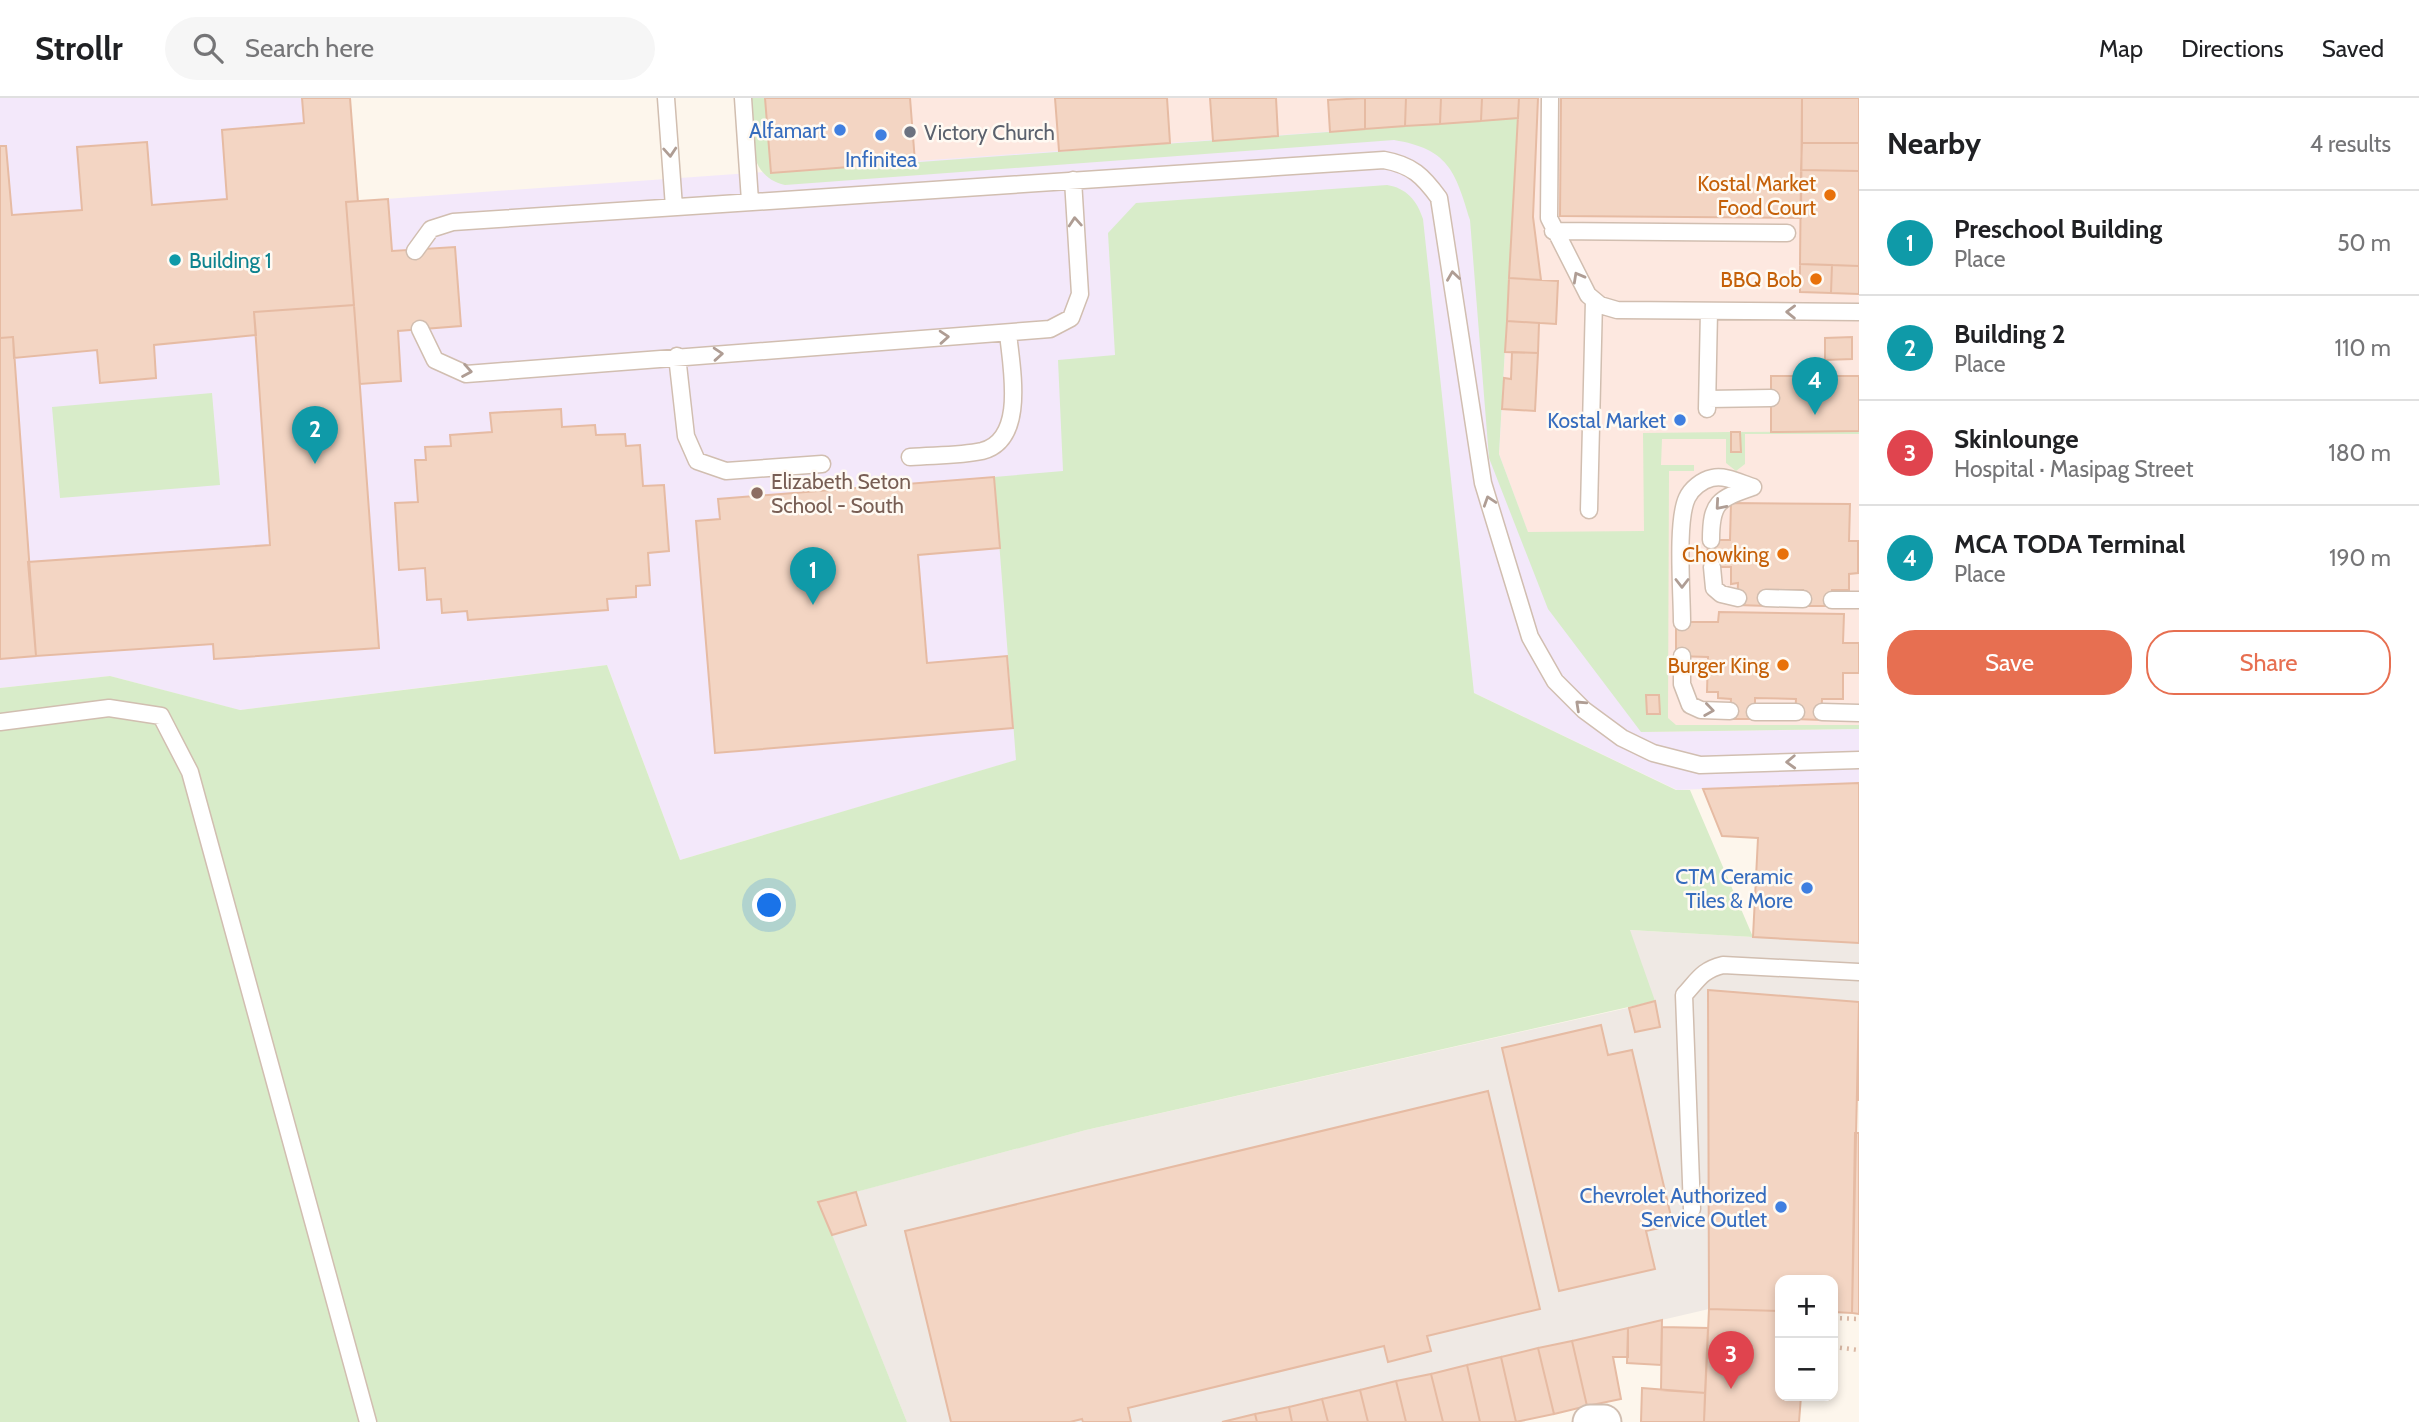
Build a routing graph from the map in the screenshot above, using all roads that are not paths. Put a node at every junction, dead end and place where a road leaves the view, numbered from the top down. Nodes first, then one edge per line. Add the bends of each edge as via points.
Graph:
1 (666, 98) edge
2 (743, 98) edge
3 (1550, 98) edge
4 (1073, 180) junction
5 (750, 201) junction
6 (674, 207) junction
7 (1553, 231) junction
8 (1787, 233) dead end
9 (415, 251) dead end
10 (1594, 300) junction
11 (1709, 311) junction
12 (1859, 313) edge
13 (420, 329) dead end
14 (1008, 333) junction
15 (677, 356) junction
16 (1771, 398) dead end
17 (910, 457) dead end
18 (822, 464) dead end
19 (1589, 510) dead end
20 (1712, 540) dead end
21 (1712, 567) dead end
22 (1738, 598) dead end
23 (1766, 598) dead end
24 (1803, 599) dead end
25 (1832, 600) dead end
26 (1859, 600) edge
27 (1682, 622) dead end
28 (1682, 656) dead end
29 (1730, 711) dead end
30 (1755, 712) dead end
31 (1796, 712) dead end
32 (1822, 712) dead end
33 (1859, 713) edge
34 (0, 722) edge
35 (1859, 760) edge
36 (1859, 972) edge
37 (1692, 1209) dead end
38 (368, 1422) edge
39 (1591, 1422) edge
40 (1604, 1422) edge

1 -> 6 lane
2 - 5 lane
3 - 7 lane via 1549,218
4 - 5 lane
14 -> 4 lane via 1050,329 1071,318 1080,294
35 -> 4 lane via 1700,765 1677,761 1622,738 1555,681 1530,638 1483,483 1445,222 1439,198 1422,175 1405,164 1384,160
5 - 6 lane
6 - 9 lane via 453,222 431,229
7 - 8 lane
10 -> 7 lane
10 - 11 lane via 1617,310
10 - 19 lane
12 -> 11 lane
11 - 16 lane via 1708,404
13 -> 15 lane via 435,359 466,374
15 -> 14 lane
14 - 17 lane via 1014,411 1004,436 984,451
15 - 18 lane via 686,436 697,461 726,471
20 - 27 lane via 1711,517 1720,501 1753,487 1728,478 1711,478 1687,498
21 - 22 lane via 1714,588
23 - 24 lane
25 - 26 lane
28 -> 29 lane via 1682,684 1690,705
30 - 31 lane
32 - 33 lane
34 - 38 lane via 109,708 161,716 167,727 190,772
36 - 37 lane via 1723,965 1709,968 1684,995
39 - 40 street

